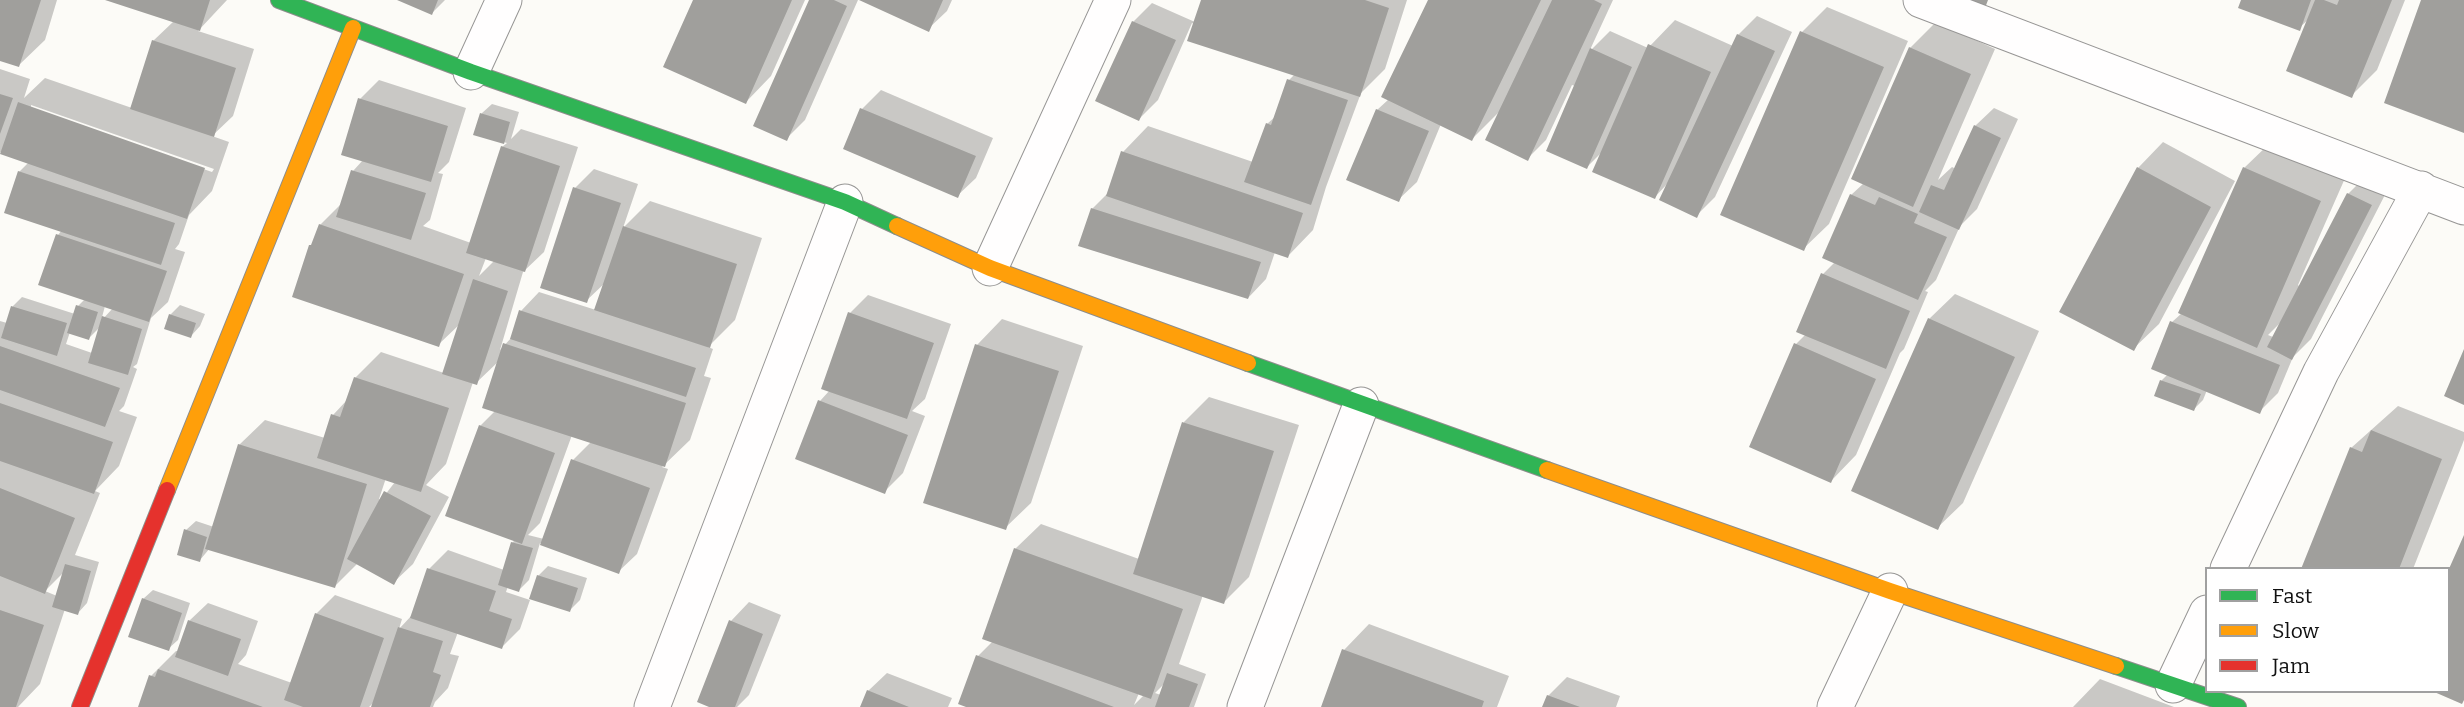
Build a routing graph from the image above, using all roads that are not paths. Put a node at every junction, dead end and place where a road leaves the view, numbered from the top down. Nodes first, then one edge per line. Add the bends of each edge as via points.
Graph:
1 (279, 0) edge
2 (504, 0) edge
3 (1113, 0) edge
4 (1921, 0) edge
5 (353, 28) junction
6 (471, 72) junction
7 (2421, 189) junction
8 (845, 202) junction
9 (2464, 207) edge
10 (990, 268) junction
11 (1361, 405) junction
12 (2229, 567) edge
13 (1890, 591) junction
14 (2205, 617) edge
15 (2172, 685) junction
16 (80, 707) edge
17 (652, 707) edge
18 (1245, 707) edge
19 (1835, 707) edge
20 (2238, 707) edge

1 - 5 street
2 - 6 street
3 - 10 street
4 - 7 street
5 - 6 street
5 - 16 street
6 - 8 street
7 - 9 street
7 - 12 street via 2321,372
8 - 10 street
8 - 17 street
10 - 11 street
11 - 13 street
11 - 18 street
13 - 15 street
13 - 19 street
14 - 15 street
15 - 20 street

